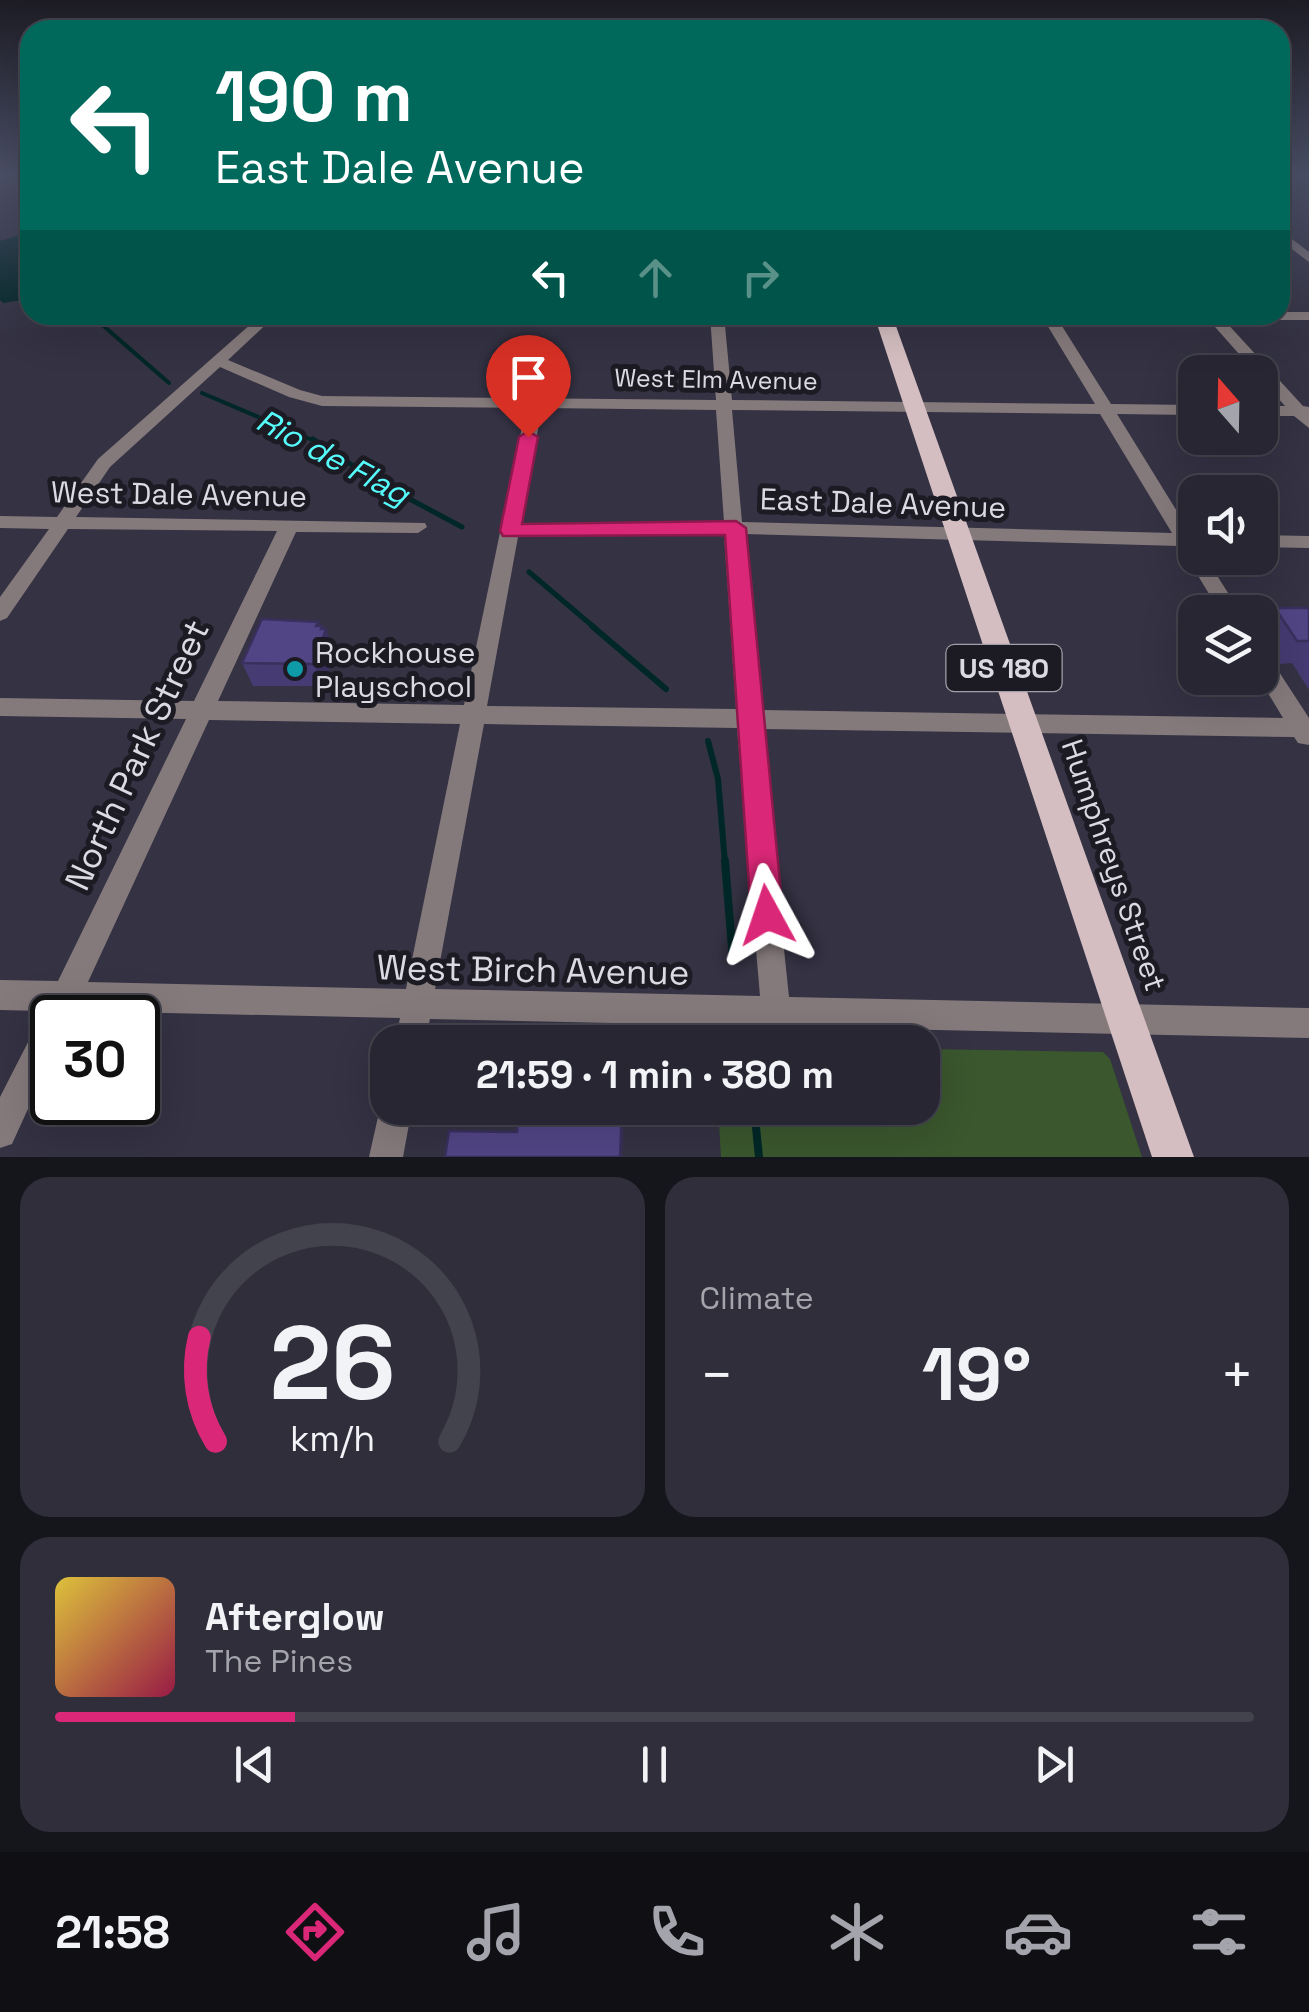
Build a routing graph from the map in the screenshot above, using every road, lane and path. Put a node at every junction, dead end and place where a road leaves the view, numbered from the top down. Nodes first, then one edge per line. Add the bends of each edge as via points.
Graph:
1 (257, 325) edge
2 (719, 325) edge
3 (887, 325) edge
4 (1054, 325) edge
5 (1221, 325) edge
6 (215, 360) junction
7 (535, 402) junction
8 (724, 404) junction
9 (916, 408) junction
10 (1105, 409) junction
11 (1178, 410) edge
12 (1278, 413) edge
13 (1305, 415) edge
14 (0, 522) edge
15 (66, 522) junction
16 (1178, 524) edge
17 (289, 526) junction
18 (418, 528) dead end
19 (736, 528) junction
20 (510, 531) junction
21 (959, 536) junction
22 (1278, 541) edge
23 (1309, 542) edge
24 (1178, 547) edge
25 (0, 613) edge
26 (1278, 689) edge
27 (0, 708) edge
28 (199, 709) junction
29 (473, 713) junction
30 (748, 716) junction
31 (1023, 723) junction
32 (1306, 732) edge
33 (0, 995) edge
34 (66, 995) edge
35 (30, 1004) edge
36 (418, 1006) junction
37 (776, 1010) junction
38 (160, 1011) edge
39 (1126, 1020) junction
40 (1309, 1024) edge
41 (414, 1025) edge
42 (30, 1070) edge
43 (393, 1125) edge
44 (0, 1132) edge
45 (386, 1157) edge
46 (1172, 1157) edge

1 - 6 street
2 - 8 street
3 - 9 main road, Humphreys Street / US 180
4 - 10 street
5 - 13 street
6 - 7 street, West Elm Avenue via 301,398
6 - 15 street via 104,463
7 - 8 street, West Elm Avenue
7 - 20 street
8 - 9 street, West Elm Avenue
8 - 19 street
9 - 10 street, West Elm Avenue
9 - 21 main road, Humphreys Street / US 180
10 - 11 street, West Elm Avenue
10 - 16 street
12 - 13 street
14 - 15 street, West Dale Avenue
15 - 17 street, West Dale Avenue
15 - 25 street
17 - 18 street, West Dale Avenue
17 - 28 street, North Park Street
19 - 20 street, East Dale Avenue
19 - 21 street, East Dale Avenue
19 - 30 street
20 - 29 street
21 - 24 street, East Dale Avenue
21 - 31 main road, Humphreys Street / US 180
22 - 23 street
26 - 32 street
27 - 28 street
28 - 29 street
28 - 34 street, North Park Street
29 - 30 street
29 - 36 street
30 - 31 street
30 - 37 street
31 - 32 street
31 - 39 main road, Humphreys Street / US 180
33 - 35 street, West Birch Avenue
36 - 37 street, West Birch Avenue
36 - 38 street, West Birch Avenue
36 - 41 street
37 - 39 street, West Birch Avenue
39 - 40 street, West Birch Avenue
39 - 46 main road, Humphreys Street / US 180
42 - 44 street, North Park Street
43 - 45 street

